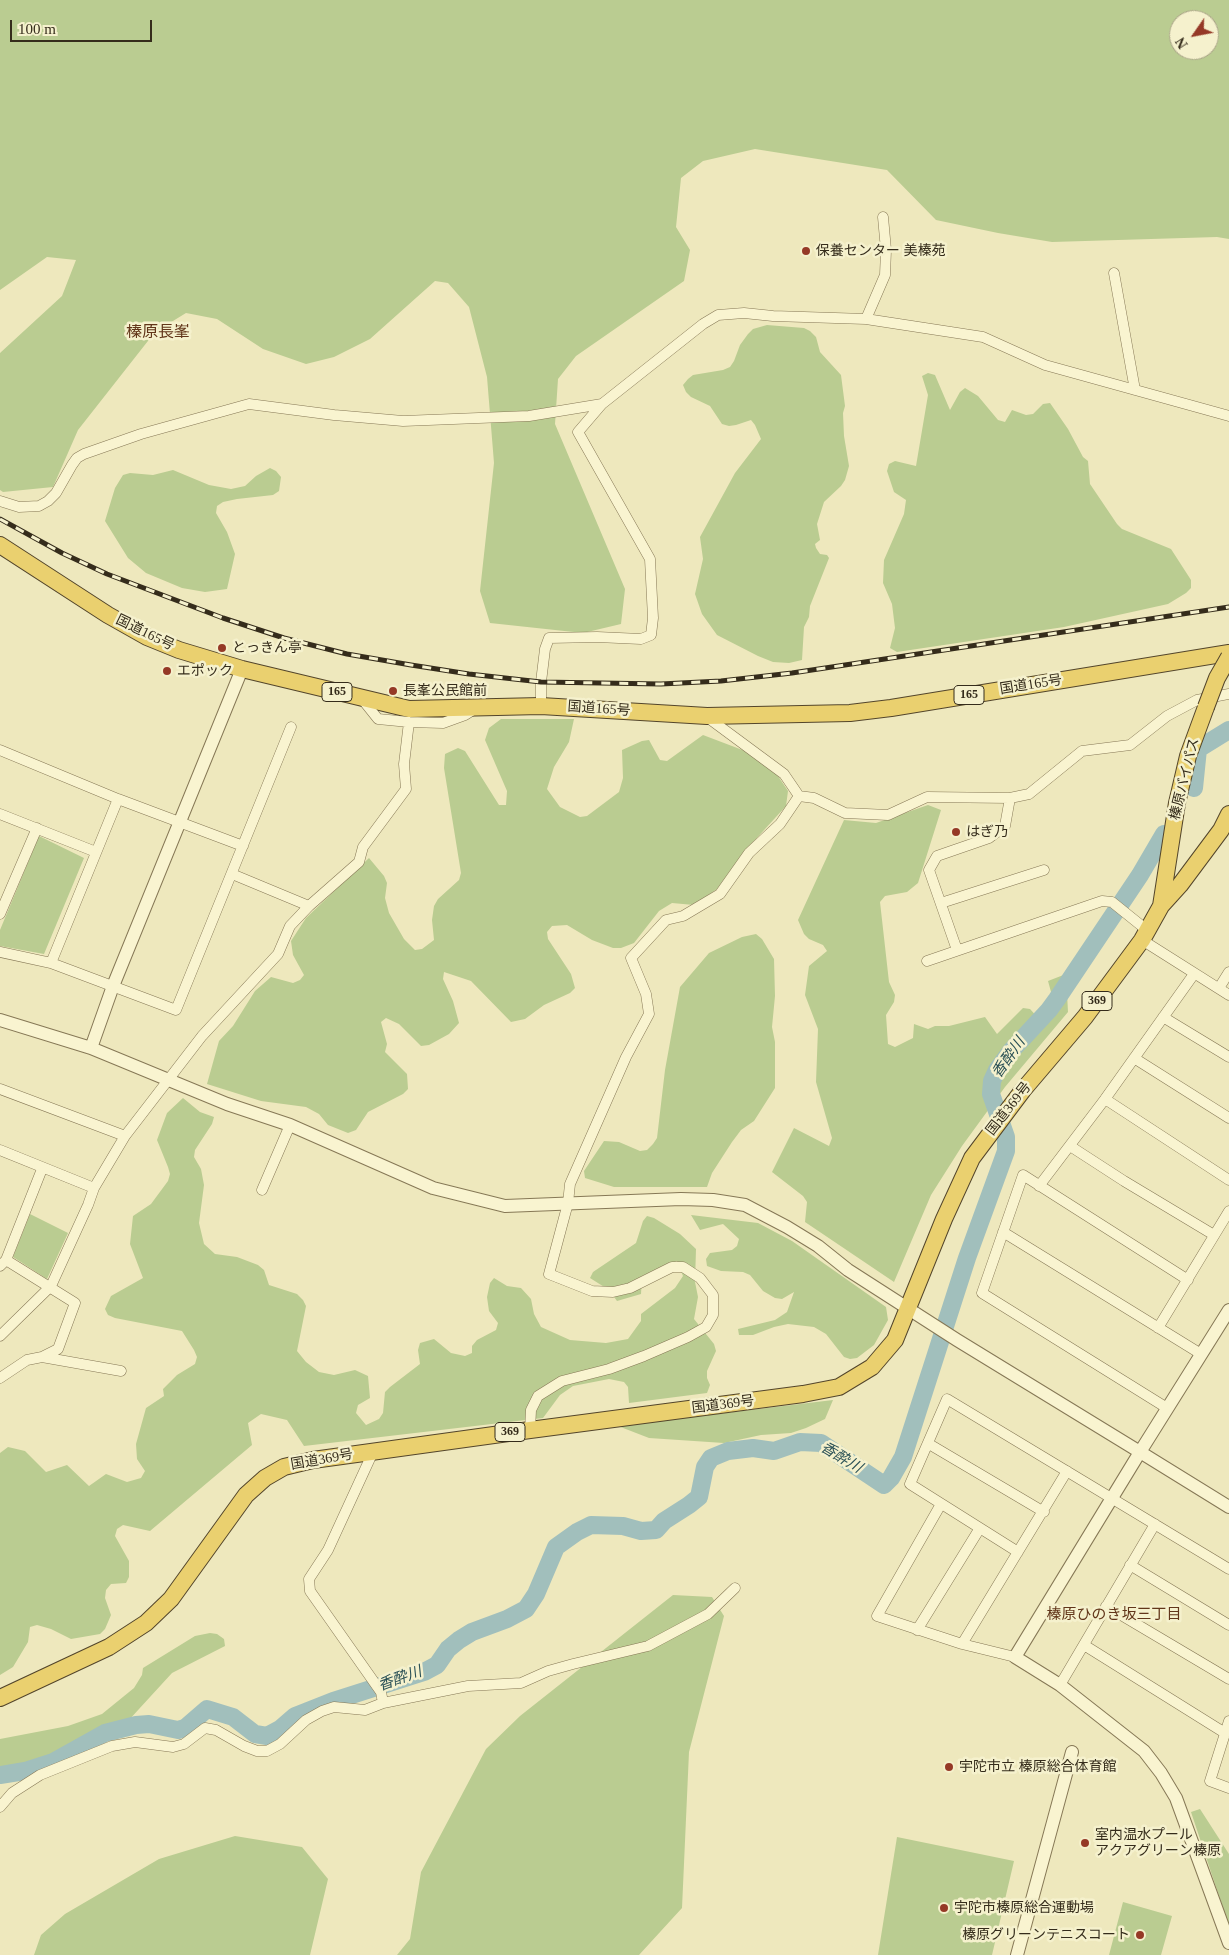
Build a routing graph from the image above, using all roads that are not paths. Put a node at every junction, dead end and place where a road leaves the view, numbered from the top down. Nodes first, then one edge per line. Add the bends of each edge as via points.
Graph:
1 (883, 217) dead end
2 (1114, 272) dead end
3 (866, 319) junction
4 (1135, 390) junction
5 (602, 404) junction
6 (1229, 416) edge
7 (0, 501) edge
8 (0, 545) edge
9 (1229, 655) edge
10 (242, 669) junction
11 (1229, 694) edge
12 (360, 697) junction
13 (541, 706) junction
14 (476, 708) junction
15 (706, 716) junction
16 (409, 722) junction
17 (291, 727) dead end
18 (0, 750) edge
19 (799, 796) junction
20 (1010, 798) junction
21 (118, 799) junction
22 (0, 814) edge
23 (1229, 814) edge
24 (180, 822) junction
25 (1225, 827) edge
26 (36, 828) junction
27 (243, 846) junction
28 (96, 852) junction
29 (1044, 870) dead end
30 (232, 874) junction
31 (941, 903) junction
32 (309, 906) junction
33 (1161, 906) junction
34 (0, 914) edge
35 (1145, 935) junction
36 (957, 950) junction
37 (0, 952) edge
38 (927, 962) dead end
39 (51, 963) junction
40 (1229, 972) edge
41 (1194, 974) junction
42 (113, 986) junction
43 (1219, 988) junction
44 (1229, 995) edge
45 (1163, 1017) junction
46 (0, 1022) edge
47 (91, 1048) junction
48 (1229, 1057) edge
49 (1134, 1058) junction
50 (170, 1081) junction
51 (0, 1089) edge
52 (1106, 1099) junction
53 (1229, 1118) edge
54 (290, 1125) junction
55 (126, 1136) junction
56 (1070, 1146) junction
57 (0, 1150) edge
58 (42, 1169) junction
59 (1229, 1180) edge
60 (1039, 1186) junction
61 (94, 1188) junction
62 (262, 1190) dead end
63 (568, 1203) junction
64 (1229, 1211) edge
65 (1004, 1232) junction
66 (1214, 1235) junction
67 (3, 1263) edge
68 (1188, 1280) junction
69 (51, 1286) junction
70 (909, 1308) junction
71 (1229, 1310) edge
72 (1158, 1328) junction
73 (0, 1336) edge
74 (1201, 1354) junction
75 (42, 1356) junction
76 (121, 1372) dead end
77 (0, 1378) edge
78 (1167, 1408) junction
79 (530, 1430) junction
80 (929, 1444) junction
81 (373, 1452) junction
82 (1140, 1452) junction
83 (1068, 1471) junction
84 (1113, 1499) junction
85 (941, 1504) junction
86 (1229, 1507) edge
87 (1044, 1512) junction
88 (1155, 1524) junction
89 (980, 1528) junction
90 (1018, 1552) junction
91 (1130, 1565) junction
92 (1229, 1569) edge
93 (735, 1588) dead end
94 (1106, 1606) junction
95 (1229, 1625) edge
96 (917, 1630) junction
97 (962, 1644) junction
98 (1084, 1645) junction
99 (1015, 1657) junction
100 (1229, 1680) edge
101 (1060, 1685) junction
102 (0, 1698) edge
103 (383, 1704) junction
104 (1229, 1721) edge
105 (1225, 1733) junction
106 (1072, 1752) dead end
107 (1229, 1788) edge
108 (0, 1807) edge
109 (1229, 1942) edge
110 (1017, 1955) edge

1 - 3 street via 885,275
2 - 4 street
3 - 4 street via 983,337 1045,365
3 - 5 street via 744,313 718,315
4 - 6 street
5 - 7 street via 529,416 403,420 249,404 141,434 84,454 77,458 56,493 38,506 19,507
5 - 13 street via 578,432 650,559 651,635 641,639 549,638 541,682
8 - 10 highway, 国道165号 / 165 via 147,637
9 - 15 highway, 国道165号 / 165 via 850,713
9 - 33 highway, 榛原バイパス / 369, bridge via 1188,756
10 - 12 highway, 国道165号 / 165
10 - 24 street
11 - 20 street via 1196,700 1167,716 1130,745 1082,751 1029,794
12 - 14 highway, 国道165号 / 165 via 409,709
12 - 16 street via 378,718
13 - 14 highway, 国道165号 / 165
13 - 15 highway, 国道165号 / 165
14 - 16 street via 443,723
15 - 19 street via 784,774
16 - 32 street via 404,764 406,789 363,847 359,862
17 - 27 street
18 - 21 street
19 - 20 street via 814,798 845,813 888,815 927,797
19 - 63 street via 780,824 749,853 720,894 683,916 666,920 631,958 646,994 649,1014 626,1057 570,1184
20 - 31 street via 1005,826 989,838 937,856 928,870
21 - 24 street
21 - 28 street
22 - 26 street
23 - 25 highway, 国道369号 / 369
24 - 27 street
24 - 42 street
25 - 33 highway, 国道369号 / 369
26 - 28 street
26 - 34 street
27 - 30 street
28 - 39 street
29 - 31 street
30 - 32 street
30 - 42 street via 176,1010
31 - 36 street
32 - 50 street via 290,926 278,954 202,1036
33 - 35 highway, 国道369号 / 369
35 - 36 street via 1130,916 1112,902 1102,901
35 - 41 street
35 - 70 highway, 国道369号 / 369 via 1085,1017 1023,1090 972,1158 940,1227
36 - 38 street
37 - 39 street
39 - 42 street
40 - 43 street
41 - 43 street
41 - 45 street
42 - 47 street
43 - 44 street
45 - 48 street
45 - 49 street
46 - 47 street
47 - 50 street
49 - 52 street
49 - 53 street
50 - 54 street
50 - 55 street
51 - 55 street
52 - 56 street
52 - 59 street
54 - 62 street
54 - 63 street via 433,1188 505,1206
55 - 61 street
56 - 60 street
56 - 66 street
57 - 58 street
58 - 61 street
58 - 67 street
60 - 65 street via 1023,1175
60 - 68 street
61 - 69 street
63 - 70 street via 713,1200 745,1206 788,1227
63 - 79 street via 549,1274 592,1291 613,1292 630,1288 672,1267 683,1267 700,1278 713,1295 713,1315 706,1327 688,1337 609,1369 562,1381 538,1396 531,1410
64 - 66 street
65 - 72 street
65 - 78 street via 982,1293
66 - 68 street
67 - 69 street
68 - 72 street
69 - 73 street
69 - 75 street via 75,1303 58,1349
70 - 79 highway, 国道369号 / 369 via 894,1340 872,1367 839,1387
70 - 82 street
71 - 74 street
72 - 74 street
74 - 78 street
75 - 76 street
75 - 77 street via 28,1360
78 - 82 street
79 - 81 highway, 国道369号 / 369
80 - 83 street via 947,1399
80 - 85 street via 910,1484
80 - 87 street
81 - 102 highway, 国道369号 / 369 via 313,1460 284,1467 265,1478 246,1495 172,1599 146,1623 110,1647
81 - 103 street via 328,1550 309,1579 310,1591 381,1692
82 - 84 street
82 - 86 street
83 - 84 street
83 - 87 street
84 - 88 street
84 - 99 street
85 - 89 street
85 - 96 street via 876,1616
87 - 90 street
88 - 91 street
88 - 92 street
89 - 90 street
89 - 96 street
90 - 97 street
91 - 94 street
91 - 95 street
93 - 103 street via 708,1614 648,1646 556,1668 521,1684 468,1686
94 - 98 street
94 - 100 street
96 - 97 street
97 - 99 street
98 - 101 street
98 - 105 street
99 - 101 street
101 - 109 street via 1144,1751 1161,1773 1176,1798
103 - 108 street via 365,1710 334,1707 322,1711 306,1720 280,1744 257,1752 216,1730 205,1728 184,1744 173,1747 135,1742 112,1746 40,1775 12,1793
104 - 105 street
105 - 107 street via 1210,1781
106 - 110 street

